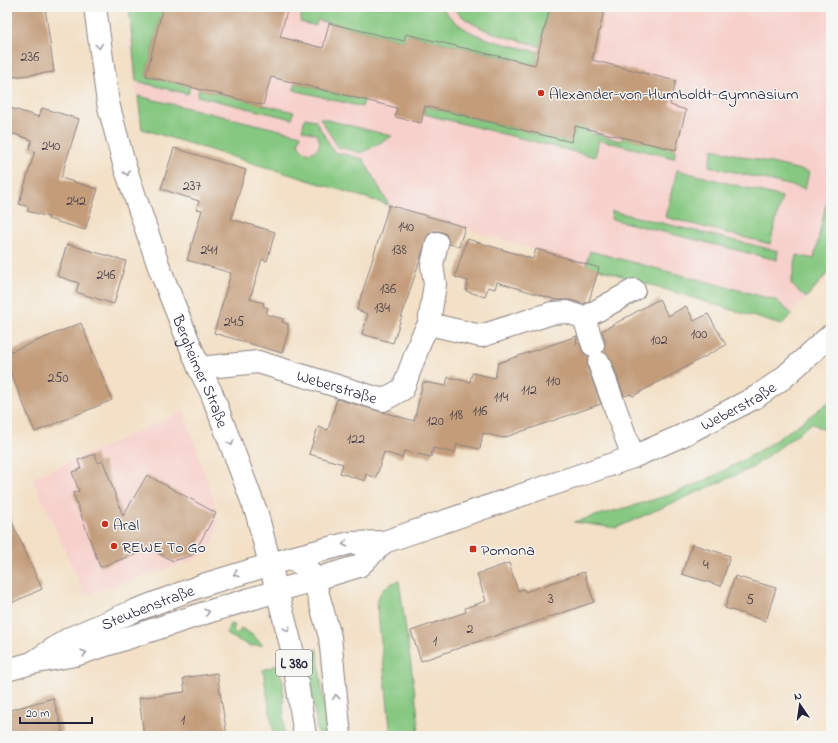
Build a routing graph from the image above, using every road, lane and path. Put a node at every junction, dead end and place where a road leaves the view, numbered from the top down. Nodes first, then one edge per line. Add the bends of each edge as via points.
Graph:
1 (95, 7) edge
2 (436, 243) dead end
3 (634, 290) dead end
4 (584, 318) junction
5 (429, 324) junction
6 (831, 335) edge
7 (199, 368) junction
8 (633, 457) junction
9 (384, 542) junction
10 (291, 558) junction
11 (270, 563) junction
12 (314, 580) junction
13 (277, 591) junction
14 (32, 662) junction
15 (7, 670) edge
16 (305, 736) edge
17 (340, 736) edge

1 -> 7 main road, Bergheimer Straße / L 380 via 108,102 124,164 159,267
2 - 5 main road, Weberstraße via 432,265 435,284
3 - 4 main road
4 - 5 main road via 567,312 552,313 481,336
4 - 8 main road
5 - 7 main road, Weberstraße via 403,389 383,400 258,362
6 - 8 main road, Weberstraße via 756,397 681,436
7 -> 11 main road, Bergheimer Straße / L 380 via 212,394 251,499
8 - 9 main road, Weberstraße
9 -> 10 main road, Weberstraße via 350,542
9 - 12 main road, Weberstraße via 359,566
10 - 11 main road, Weberstraße
10 - 12 main road, L 380 via 307,568
11 - 13 main road, Bergheimer Straße / L 380
11 -> 14 main road, Steubenstraße via 134,611 70,638
12 - 13 main road, Weberstraße
17 -> 12 main road, L 380 via 330,637
14 -> 13 main road, Steubenstraße via 75,655
13 -> 16 main road, Bergheimer Straße / L 380 via 292,649
14 - 15 main road, Steubenstraße

